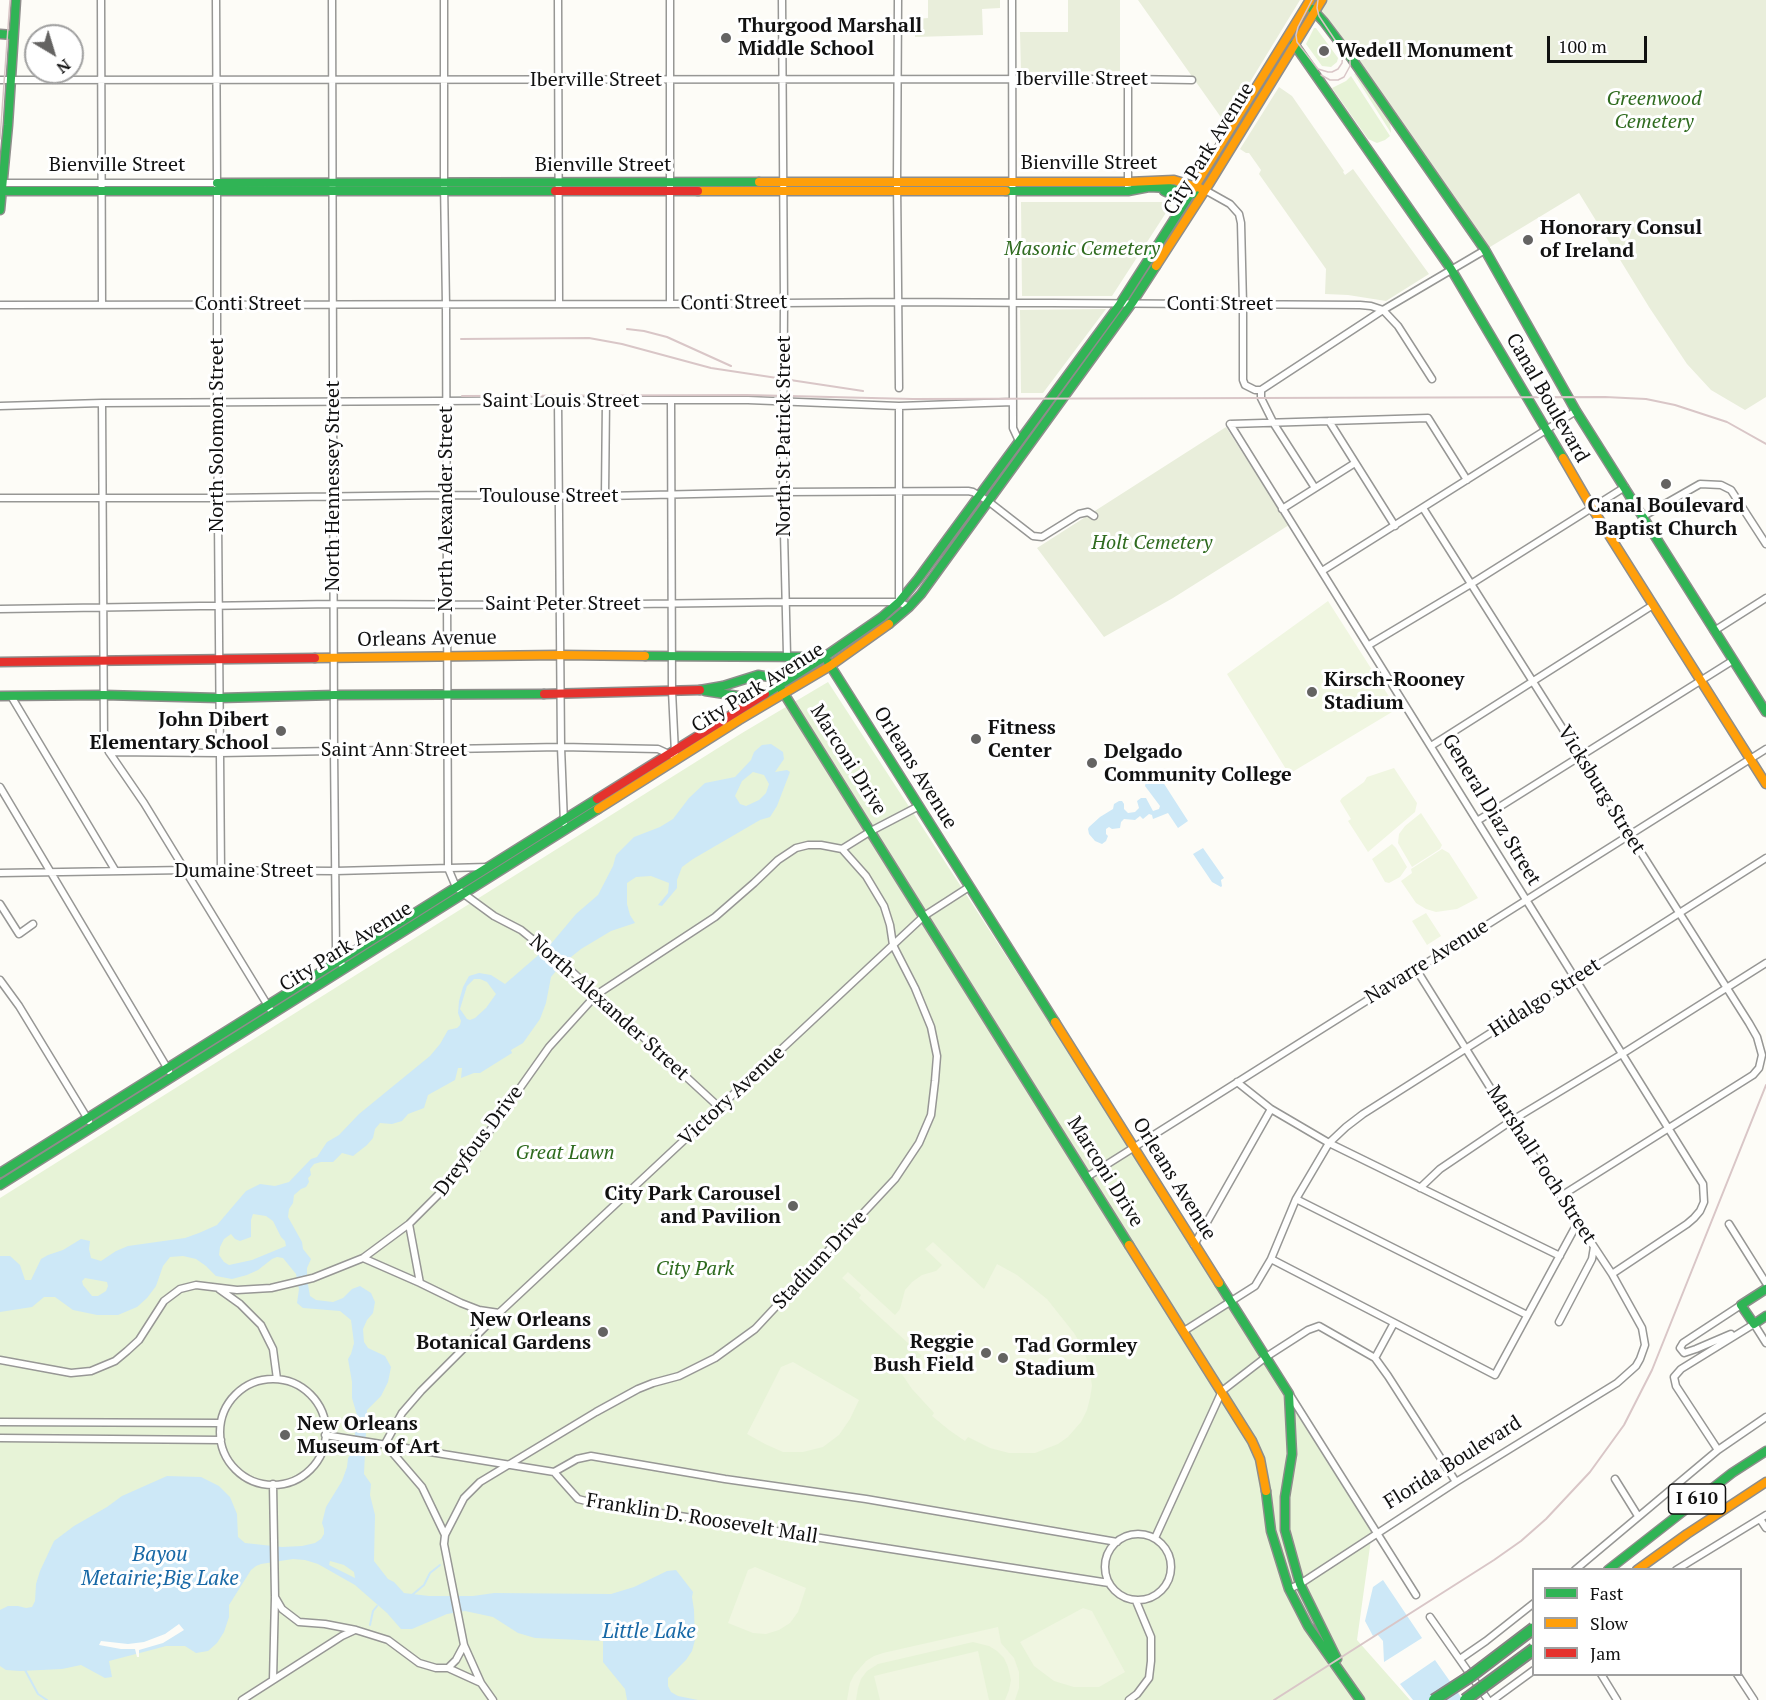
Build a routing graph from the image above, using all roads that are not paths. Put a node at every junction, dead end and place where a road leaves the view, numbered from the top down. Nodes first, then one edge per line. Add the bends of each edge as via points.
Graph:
1 (16, 0) edge
2 (101, 0) edge
3 (216, 0) edge
4 (332, 0) edge
5 (444, 0) edge
6 (558, 0) edge
7 (670, 0) edge
8 (782, 0) edge
9 (897, 0) edge
10 (1012, 0) edge
11 (1322, 0) edge
12 (1311, 5) edge
13 (0, 34) edge
14 (13, 34) junction
15 (1290, 35) junction
16 (1294, 46) junction
17 (332, 79) junction
18 (670, 79) junction
19 (897, 79) junction
20 (1011, 79) junction
21 (1128, 79) junction
22 (5, 80) edge
23 (217, 80) junction
24 (558, 80) junction
25 (782, 80) junction
26 (1192, 80) dead end
27 (102, 81) junction
28 (444, 81) junction
29 (4, 125) edge
30 (1012, 186) junction
31 (1, 187) edge
32 (103, 187) junction
33 (558, 187) junction
34 (670, 187) junction
35 (783, 187) junction
36 (897, 187) junction
37 (1128, 187) junction
38 (218, 188) junction
39 (332, 188) junction
40 (444, 188) junction
41 (1194, 194) junction
42 (0, 210) edge
43 (1485, 250) junction
44 (1451, 269) junction
45 (784, 302) junction
46 (898, 302) junction
47 (1013, 303) junction
48 (1132, 303) junction
49 (102, 304) junction
50 (216, 304) junction
51 (559, 304) junction
52 (670, 304) junction
53 (1120, 304) junction
54 (1243, 304) junction
55 (0, 305) edge
56 (332, 305) junction
57 (446, 305) junction
58 (1383, 310) junction
59 (1432, 379) dead end
60 (899, 388) dead end
61 (1261, 390) junction
62 (606, 400) junction
63 (671, 400) junction
64 (558, 401) junction
65 (217, 402) junction
66 (333, 402) junction
67 (446, 402) junction
68 (784, 402) junction
69 (1013, 402) junction
70 (102, 403) junction
71 (0, 406) edge
72 (899, 406) junction
73 (1576, 411) junction
74 (1329, 422) junction
75 (1274, 424) junction
76 (1545, 430) junction
77 (1019, 441) junction
78 (1354, 463) junction
79 (1467, 480) junction
80 (1624, 487) junction
81 (1315, 488) junction
82 (783, 492) junction
83 (900, 492) junction
84 (446, 495) junction
85 (671, 495) junction
86 (333, 496) junction
87 (559, 496) junction
88 (605, 496) junction
89 (0, 498) edge
90 (103, 498) junction
91 (217, 498) junction
92 (983, 498) junction
93 (1423, 508) junction
94 (1592, 508) junction
95 (1282, 509) junction
96 (1094, 516) dead end
97 (1642, 517) junction
98 (1395, 526) junction
99 (1766, 544) edge
100 (1322, 571) junction
101 (1471, 584) junction
102 (1766, 598) edge
103 (786, 602) junction
104 (334, 604) junction
105 (446, 604) junction
106 (672, 604) junction
107 (904, 604) junction
108 (560, 605) junction
109 (1653, 605) junction
110 (218, 607) junction
111 (104, 608) junction
112 (0, 609) edge
113 (1714, 632) junction
114 (1369, 645) junction
115 (787, 655) junction
116 (560, 656) junction
117 (673, 656) junction
118 (447, 657) junction
119 (334, 658) junction
120 (219, 659) junction
121 (104, 661) junction
122 (824, 661) junction
123 (1732, 661) junction
124 (0, 662) edge
125 (1533, 681) junction
126 (1701, 681) junction
127 (778, 684) junction
128 (702, 690) junction
129 (672, 691) junction
130 (447, 694) junction
131 (560, 694) junction
132 (785, 694) junction
133 (104, 695) junction
134 (335, 695) junction
135 (5, 696) edge
136 (219, 698) junction
137 (745, 705) junction
138 (1766, 712) edge
139 (1431, 746) junction
140 (561, 747) junction
141 (1766, 748) edge
142 (333, 750) junction
143 (447, 750) junction
144 (109, 752) junction
145 (219, 753) junction
146 (673, 754) junction
147 (1580, 756) junction
148 (1749, 759) junction
149 (1766, 784) edge
150 (0, 787) edge
151 (918, 806) junction
152 (1477, 820) junction
153 (564, 825) junction
154 (871, 831) junction
155 (1629, 835) junction
156 (842, 849) junction
157 (1766, 858) edge
158 (488, 867) junction
159 (448, 868) junction
160 (115, 870) junction
161 (186, 870) junction
162 (221, 871) junction
163 (335, 871) junction
164 (51, 872) junction
165 (0, 873) edge
166 (969, 887) junction
167 (460, 890) junction
168 (1525, 900) junction
169 (0, 904) edge
170 (1679, 913) junction
171 (924, 916) junction
172 (33, 924) dead end
173 (894, 945) junction
174 (1766, 963) edge
175 (341, 964) junction
176 (1416, 969) junction
177 (1574, 978) junction
178 (0, 980) edge
179 (1726, 988) junction
180 (596, 995) junction
181 (271, 1009) junction
182 (1466, 1048) junction
183 (1622, 1054) junction
184 (170, 1072) junction
185 (1237, 1082) junction
186 (720, 1108) junction
187 (1271, 1109) junction
188 (1511, 1121) junction
189 (90, 1122) junction
190 (1668, 1129) junction
191 (1329, 1143) junction
192 (1134, 1147) junction
193 (0, 1173) edge
194 (1087, 1177) junction
195 (0, 1185) edge
196 (1420, 1188) junction
197 (1561, 1196) junction
198 (1296, 1198) junction
199 (1578, 1222) junction
200 (409, 1224) junction
201 (1729, 1224) dead end
202 (1194, 1245) junction
203 (1594, 1246) junction
204 (1560, 1256) junction
205 (363, 1258) junction
206 (1270, 1259) junction
207 (1612, 1274) junction
208 (420, 1282) junction
209 (1766, 1283) edge
210 (217, 1288) junction
211 (1766, 1289) edge
212 (1230, 1302) junction
213 (1741, 1305) junction
214 (499, 1313) junction
215 (1527, 1315) junction
216 (1766, 1316) edge
217 (1559, 1322) dead end
218 (1394, 1323) junction
219 (1754, 1324) junction
220 (1184, 1331) junction
221 (1766, 1343) edge
222 (1266, 1357) junction
223 (1375, 1358) junction
224 (0, 1360) edge
225 (1636, 1366) joint
226 (277, 1379) junction
227 (1222, 1391) junction
228 (1289, 1394) junction
229 (1766, 1418) edge
230 (0, 1422) edge
231 (220, 1424) junction
232 (326, 1436) junction
233 (0, 1438) edge
234 (221, 1440) junction
235 (385, 1444) junction
236 (1766, 1449) edge
237 (1718, 1450) junction
238 (508, 1465) junction
239 (554, 1472) junction
240 (1615, 1479) dead end
241 (1456, 1482) junction
242 (1766, 1483) edge
243 (273, 1485) junction
244 (1638, 1516) junction
245 (1763, 1517) edge
246 (1766, 1528) edge
247 (1377, 1532) junction
248 (445, 1535) junction
249 (1155, 1538) junction
250 (1116, 1542) junction
251 (1576, 1568) edge
252 (1609, 1568) edge
253 (1639, 1568) edge
254 (1678, 1568) edge
255 (1109, 1583) junction
256 (1300, 1584) junction
257 (1289, 1590) junction
258 (1416, 1595) dead end
259 (275, 1597) junction
260 (1136, 1601) junction
261 (1532, 1604) edge
262 (1430, 1617) dead end
263 (1532, 1629) edge
264 (356, 1630) junction
265 (464, 1645) junction
266 (1532, 1650) edge
267 (1460, 1659) junction
268 (447, 1668) junction
269 (1532, 1671) edge
270 (1602, 1676) edge
271 (1738, 1676) edge
272 (273, 1680) junction
273 (481, 1683) junction
274 (1351, 1686) junction
275 (242, 1700) edge
276 (493, 1700) edge
277 (1129, 1700) edge
278 (1360, 1700) edge
279 (1434, 1700) edge
280 (1465, 1700) edge
281 (1488, 1700) edge
282 (1493, 1700) edge
283 (1617, 1700) edge
284 (1754, 1700) edge

1 - 14 main road
2 - 27 street
3 - 23 street, North Solomon Street
4 - 17 street, North Hennessey Street
5 - 28 street, North Alexander Street
6 - 24 street
7 - 18 street
8 - 25 street, North St Patrick Street
9 - 19 street
10 - 20 street
11 - 12 main road, City Park Avenue
12 - 15 main road, City Park Avenue
12 - 16 main road, City Park Avenue
12 - 43 main road, Canal Boulevard
13 - 14 main road
14 - 22 main road
15 - 16 main road, Canal Boulevard
15 - 41 main road, City Park Avenue
16 - 41 main road, City Park Avenue
16 - 44 main road, Canal Boulevard
17 - 23 street, Iberville Street
17 - 28 street, Iberville Street
17 - 39 street, North Hennessey Street
18 - 24 street, Iberville Street
18 - 25 street, Iberville Street
18 - 34 street
19 - 20 street, Iberville Street
19 - 25 street, Iberville Street
19 - 36 street
20 - 21 street, Iberville Street
20 - 30 street
21 - 26 street, Iberville Street
21 - 37 street
22 - 27 street, Iberville Street
22 - 29 main road
23 - 27 street, Iberville Street
23 - 38 street, North Solomon Street
24 - 28 street, Iberville Street
24 - 33 street
25 - 35 street, North St Patrick Street
27 - 32 street
28 - 40 street, North Alexander Street
29 - 31 main road
30 - 36 main road, Bienville Street
30 - 37 main road, Bienville Street
30 - 47 street
31 - 32 main road, Bienville Street
31 - 42 main road
32 - 38 main road, Bienville Street
32 - 49 street
33 - 34 main road, Bienville Street
33 - 40 main road, Bienville Street
33 - 51 street
34 - 35 main road, Bienville Street
34 - 52 street
35 - 36 main road, Bienville Street
35 - 45 street, North St Patrick Street
36 - 46 street
37 - 41 main road, Bienville Street via 1170,188
37 - 41 main road, Bienville Street via 1174,180
38 - 39 main road, Bienville Street
38 - 50 street, North Solomon Street
39 - 40 main road, Bienville Street
39 - 56 street, North Hennessey Street
40 - 57 street, North Alexander Street
41 - 48 main road, City Park Avenue
41 - 53 main road, City Park Avenue
41 - 54 street, Bienville Street via 1230,204 1239,214
43 - 44 street
43 - 73 main road, Canal Boulevard
44 - 58 street
44 - 76 main road, Canal Boulevard
45 - 46 street, Conti Street
45 - 52 street, Conti Street
45 - 68 street, North St Patrick Street
46 - 47 street, Conti Street
46 - 60 street
47 - 53 street, Conti Street
47 - 69 street
48 - 53 street, Conti Street
48 - 54 street, Conti Street
48 - 92 main road, City Park Avenue
49 - 50 street, Conti Street
49 - 55 street, Conti Street
50 - 56 street, Conti Street
50 - 65 street, North Solomon Street
51 - 52 street, Conti Street
51 - 57 street, Conti Street
53 - 77 main road, City Park Avenue
54 - 58 street, Conti Street via 1360,305
54 - 61 street via 1243,380 1249,388
56 - 57 street, Conti Street
56 - 66 street, North Hennessey Street
57 - 67 street, North Alexander Street
58 - 59 street
58 - 61 street
61 - 75 street
62 - 63 street, Saint Louis Street
62 - 64 street, Saint Louis Street
62 - 88 street
63 - 68 street, Saint Louis Street
63 - 85 street
64 - 67 street, Saint Louis Street
64 - 87 street
65 - 66 street, Saint Louis Street
65 - 70 street, Saint Louis Street
65 - 91 street, North Solomon Street
66 - 67 street, Saint Louis Street
66 - 86 street, North Hennessey Street
67 - 84 street, North Alexander Street
68 - 72 street, Saint Louis Street
68 - 82 street, North St Patrick Street
69 - 72 street, Saint Louis Street
69 - 77 street via 1013,428
70 - 71 street, Saint Louis Street
70 - 90 street
72 - 83 street
73 - 76 street
73 - 80 main road, Canal Boulevard
74 - 75 street
74 - 78 street
74 - 79 street via 1428,418
75 - 81 street
75 - 95 street, General Diaz Street via 1230,424
76 - 79 street
76 - 94 main road, Canal Boulevard
77 - 92 main road, City Park Avenue
78 - 81 street
78 - 98 street
79 - 93 street
80 - 94 street
80 - 97 main road, Canal Boulevard
81 - 95 street
82 - 83 street, Toulouse Street
82 - 85 street, Toulouse Street
82 - 103 street, North St Patrick Street
83 - 92 street, Toulouse Street via 968,491
83 - 107 street
84 - 86 street, Toulouse Street
84 - 87 street, Toulouse Street
84 - 105 street, North Alexander Street
85 - 88 street, Toulouse Street
85 - 106 street
86 - 91 street, Toulouse Street
86 - 104 street, North Hennessey Street
87 - 88 street, Toulouse Street
87 - 108 street
89 - 90 street, Toulouse Street
90 - 91 street, Toulouse Street
90 - 111 street
91 - 110 street, North Solomon Street
92 - 96 street via 1034,536 1042,537 1079,514 1088,512
92 - 107 main road, City Park Avenue via 921,594
93 - 98 street
93 - 101 street, Vicksburg Street
94 - 101 street
94 - 109 main road, Canal Boulevard
95 - 100 street, General Diaz Street
97 - 99 street via 1700,484 1721,485 1731,490
97 - 113 main road, Canal Boulevard
98 - 100 street
100 - 114 street, General Diaz Street
101 - 114 street
101 - 125 street, Vicksburg Street
102 - 113 street
103 - 106 street, Saint Peter Street
103 - 107 street, Saint Peter Street
103 - 115 street, North St Patrick Street
104 - 105 street, Saint Peter Street
104 - 110 street, Saint Peter Street
104 - 119 street, North Hennessey Street
105 - 108 street, Saint Peter Street
105 - 118 street, North Alexander Street
106 - 108 street, Saint Peter Street
106 - 117 street
107 - 122 main road, City Park Avenue via 890,623
108 - 116 street
109 - 125 street
109 - 126 main road, Canal Boulevard
110 - 111 street, Saint Peter Street
110 - 120 street, North Solomon Street
111 - 112 street, Saint Peter Street
111 - 121 street
113 - 123 main road, Canal Boulevard
114 - 139 street, General Diaz Street
115 - 117 main road, Orleans Avenue
115 - 122 main road, Orleans Avenue
116 - 117 main road, Orleans Avenue
116 - 118 main road, Orleans Avenue
116 - 131 street
117 - 129 street
118 - 119 main road, Orleans Avenue
118 - 130 street, North Alexander Street
119 - 120 main road, Orleans Avenue
119 - 134 street, North Hennessey Street
120 - 121 main road, Orleans Avenue
120 - 136 street, North Solomon Street
121 - 124 main road, Orleans Avenue
121 - 133 street
122 - 127 main road, City Park Avenue
122 - 132 main road, City Park Avenue via 795,681
122 - 151 main road, Orleans Avenue
123 - 126 street
123 - 138 main road, Canal Boulevard
125 - 139 street
125 - 147 street, Vicksburg Street
126 - 147 street
126 - 148 main road, Canal Boulevard
127 - 128 main road via 770,677 758,675
127 - 132 main road
127 - 137 main road, City Park Avenue
128 - 129 main road
128 - 137 main road via 738,696
129 - 131 main road
129 - 146 street
130 - 131 main road
130 - 134 main road
130 - 143 street, North Alexander Street
131 - 140 street
132 - 146 main road, City Park Avenue
132 - 154 main road, Marconi Drive
133 - 135 main road
133 - 136 main road
133 - 144 street via 104,741
134 - 136 main road
134 - 142 street, North Hennessey Street
135 - 160 street
136 - 145 street, North Solomon Street
137 - 146 main road, City Park Avenue
139 - 152 street, General Diaz Street
140 - 143 street, Saint Ann Street
140 - 146 street, Saint Ann Street via 658,749
140 - 153 street
141 - 148 street, Navarre Avenue
142 - 143 street, Saint Ann Street
142 - 145 street, Saint Ann Street
142 - 163 street, North Hennessey Street
143 - 159 street, North Alexander Street
144 - 145 street, Saint Ann Street
144 - 161 street
145 - 162 street, North Solomon Street
146 - 153 main road, City Park Avenue
147 - 152 street
147 - 155 street, Vicksburg Street
148 - 149 main road, Canal Boulevard
148 - 155 street, Navarre Avenue
150 - 164 street
151 - 154 street
151 - 166 main road, Orleans Avenue
152 - 168 street, General Diaz Street
153 - 158 main road, City Park Avenue
153 - 167 main road, City Park Avenue
154 - 156 street
154 - 171 main road, Marconi Drive
155 - 168 street, Navarre Avenue
155 - 170 street, Vicksburg Street
156 - 173 street, Stadium Drive via 878,894
156 - 180 street, Dreyfous Drive via 810,844 796,848 715,917
157 - 170 street, Hidalgo Street
158 - 159 street, Dumaine Street
158 - 167 main road, City Park Avenue
159 - 163 street, Dumaine Street
159 - 167 street, North Alexander Street
160 - 161 street, Dumaine Street
160 - 164 street, Dumaine Street
161 - 162 street, Dumaine Street
161 - 181 street
162 - 163 street, Dumaine Street
163 - 175 street, North Hennessey Street via 336,951
164 - 165 street, Dumaine Street
164 - 184 street
166 - 171 street, Victory Avenue
166 - 192 main road, Orleans Avenue
167 - 175 main road, City Park Avenue
167 - 180 street, North Alexander Street via 542,946
168 - 176 street, Navarre Avenue
168 - 177 street, General Diaz Street
169 - 172 street via 19,934
170 - 177 street, Hidalgo Street
170 - 179 street, Vicksburg Street
171 - 173 street, Victory Avenue
171 - 194 main road, Marconi Drive
173 - 186 street, Victory Avenue
173 - 238 street, Stadium Drive via 931,1027 937,1056 931,1115 898,1175 769,1316 730,1348 679,1376 630,1394
174 - 179 street
175 - 181 main road, City Park Avenue
176 - 182 street, Marshall Foch Street
176 - 185 street, Navarre Avenue
177 - 182 street, Hidalgo Street
177 - 183 street, General Diaz Street
178 - 189 street
179 - 183 street
179 - 190 street, Vicksburg Street via 1761,1048 1761,1063 1754,1075
180 - 186 street, North Alexander Street
180 - 200 street, Dreyfous Drive via 549,1047 469,1160
181 - 184 main road, City Park Avenue
182 - 188 street, Marshall Foch Street
182 - 191 street, Hidalgo Street via 1362,1114
183 - 188 street
183 - 190 street, General Diaz Street
184 - 189 main road, City Park Avenue
185 - 187 street
185 - 192 street, Navarre Avenue
186 - 214 street, Victory Avenue
187 - 191 street
187 - 202 street
188 - 196 street via 1440,1169
188 - 197 street, Marshall Foch Street
189 - 193 main road, City Park Avenue
189 - 195 main road, City Park Avenue
190 - 197 street
190 - 207 street, General Diaz Street via 1703,1184 1704,1202 1687,1224
191 - 196 street
191 - 198 street, Hidalgo Street
192 - 194 street, Navarre Avenue
192 - 202 main road, Orleans Avenue
194 - 220 main road, Marconi Drive
196 - 204 street
197 - 199 street, Marshall Foch Street
198 - 206 street, Hidalgo Street
198 - 215 street
199 - 203 street, Marshall Foch Street
199 - 204 street
200 - 205 street, Dreyfous Drive
200 - 208 street
201 - 209 street
202 - 212 main road, Orleans Avenue
203 - 207 street, Marshall Foch Street
203 - 217 street via 1592,1259
204 - 215 street
205 - 208 street
205 - 210 street, Dreyfous Drive via 290,1284 254,1290
206 - 212 street, Hidalgo Street via 1255,1286
206 - 218 street
207 - 225 street, Marshall Foch Street via 1645,1336
208 - 214 street via 460,1303
210 - 224 street, Dreyfous Drive via 196,1285 172,1294 133,1346 115,1361 91,1371 71,1373
210 - 226 street via 261,1325 273,1348
211 - 213 main road
212 - 220 street, Hidalgo Street
212 - 222 main road, Orleans Avenue
213 - 219 main road
213 - 219 street via 1680,1348 1684,1353
214 - 235 street, Victory Avenue via 402,1413
215 - 218 street via 1495,1375
216 - 219 main road
218 - 223 street
219 - 221 street
219 - 237 street via 1674,1377
220 - 227 main road, Marconi Drive
222 - 223 street via 1319,1326
222 - 227 street
222 - 228 main road, Orleans Avenue
223 - 241 street
225 - 241 street, Florida Boulevard via 1617,1383
226 - 231 street via 250,1384 239,1392
226 - 232 street via 297,1385 313,1397 323,1415
227 - 249 street
227 - 257 main road, Marconi Drive via 1260,1459 1271,1531
228 - 247 street, Orleans Avenue
228 - 256 main road, Marconi Drive via 1292,1454 1284,1520
229 - 237 street
230 - 231 street
231 - 234 street
232 - 235 street
232 - 243 street via 309,1470
233 - 234 street
234 - 243 street via 226,1456 238,1471 254,1481
235 - 238 street
235 - 248 street via 422,1487
236 - 252 main road, I 610
237 - 244 street
238 - 239 street
238 - 248 street, Stadium Drive via 480,1482 464,1498
239 - 250 street via 591,1456
239 - 255 street, Franklin D. Roosevelt Mall via 578,1499 590,1503
240 - 244 street
241 - 247 street, Florida Boulevard
242 - 253 main road, I 610
243 - 259 street
244 - 251 street
245 - 246 street
245 - 254 street
247 - 256 street, Florida Boulevard
247 - 258 street, Orleans Avenue
248 - 265 street
249 - 250 street via 1135,1534
249 - 260 street via 1170,1554 1171,1577 1158,1595
250 - 255 street via 1105,1561
255 - 260 street via 1116,1592
256 - 257 street, Florida Boulevard
256 - 274 main road, Marconi Drive
257 - 274 main road, Marconi Drive via 1308,1626
259 - 264 street via 282,1609 299,1622
259 - 272 street
260 - 277 street via 1151,1637 1151,1661 1149,1678
261 - 267 street
262 - 267 street
263 - 279 main road, bridge
264 - 268 street via 388,1640 419,1663
264 - 272 street
265 - 268 street
265 - 273 street
266 - 280 main road, bridge
267 - 281 street
268 - 273 street
269 - 282 street
270 - 283 street
271 - 284 street
272 - 275 street
273 - 276 street
274 - 278 main road, Marconi Drive

